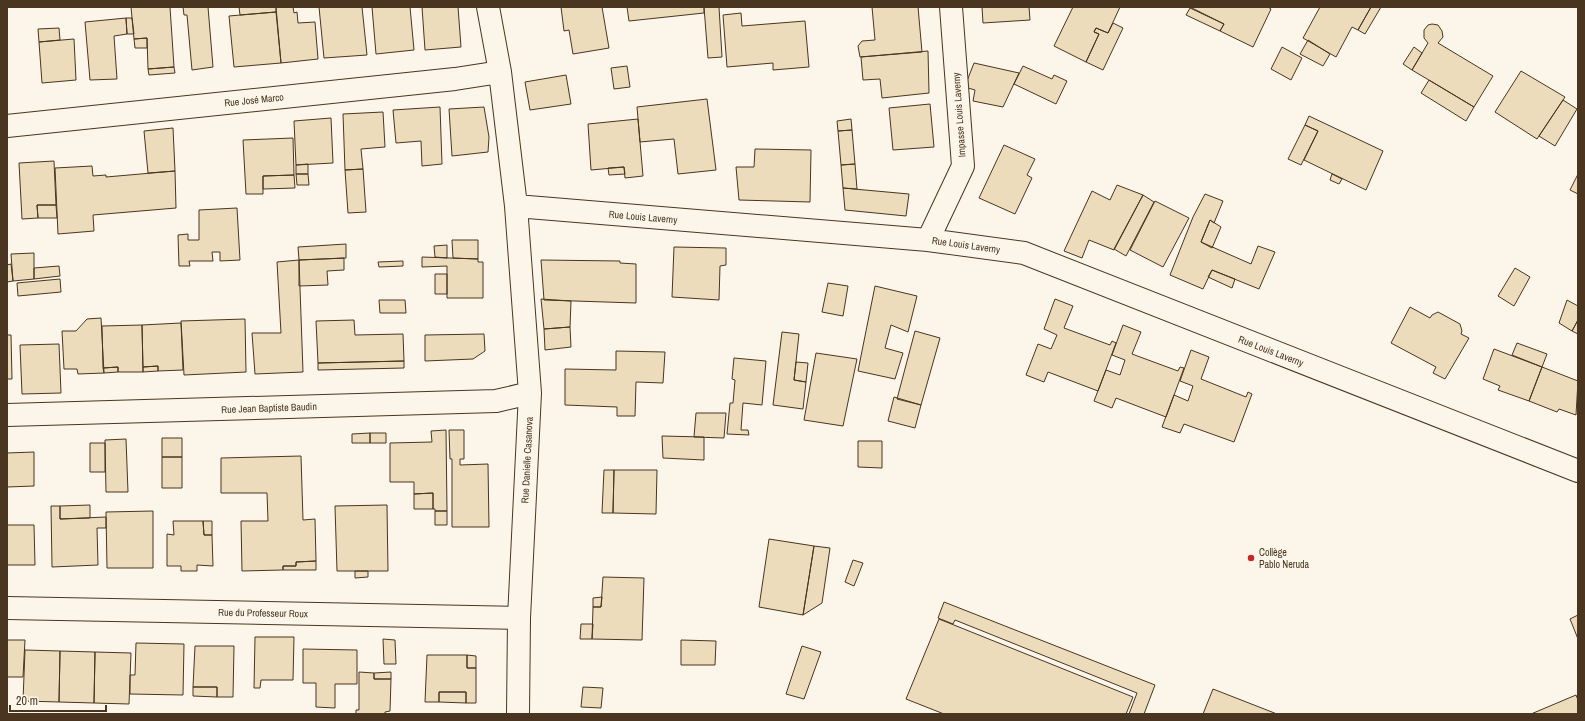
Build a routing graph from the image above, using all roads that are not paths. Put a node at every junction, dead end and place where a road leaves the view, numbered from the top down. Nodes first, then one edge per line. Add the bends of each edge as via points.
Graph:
1 (488, 7) edge
2 (951, 7) edge
3 (500, 72) junction
4 (7, 126) edge
5 (516, 206) junction
6 (928, 240) junction
7 (530, 393) junction
8 (7, 415) edge
9 (1578, 471) edge
10 (7, 608) edge
11 (519, 618) junction
12 (518, 714) edge

1 - 3 street
2 - 6 street, Impasse Louis Laverny via 963,166
3 - 4 street, Rue José Marco via 455,79
3 - 5 street
5 - 6 street, Rue Louis Laverny
5 - 7 street, Rue Danielle Casanova
6 - 9 street, Rue Louis Laverny via 1024,253
7 - 8 street, Rue Jean Baptiste Baudin via 496,401
7 - 11 street, Rue Danielle Casanova
10 - 11 street, Rue du Professeur Roux
11 - 12 street, Rue Danielle Casanova

